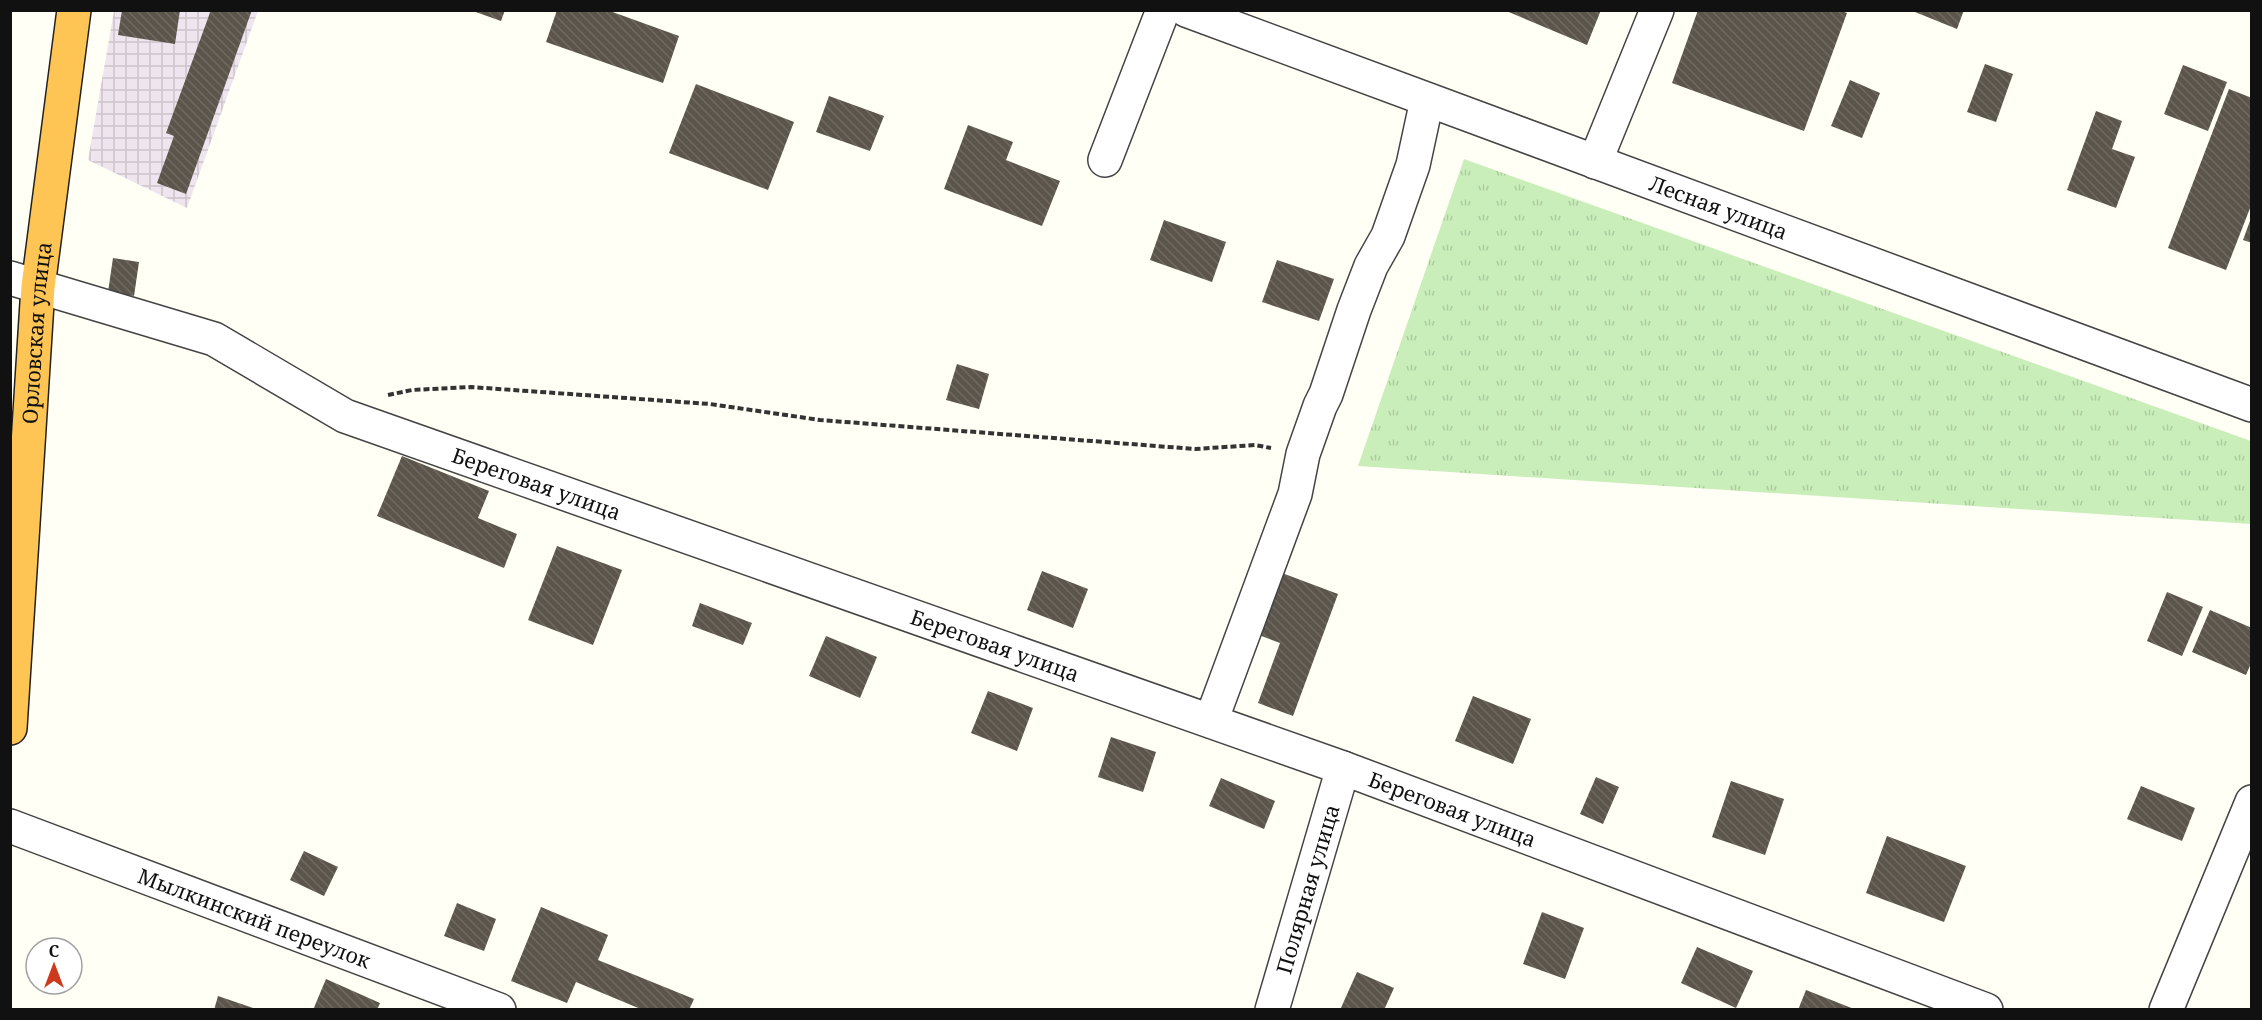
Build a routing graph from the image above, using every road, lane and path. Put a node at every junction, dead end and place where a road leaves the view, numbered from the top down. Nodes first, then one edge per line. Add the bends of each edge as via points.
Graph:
1 (74, 10) edge
2 (1164, 10) edge
3 (1186, 10) edge
4 (1657, 10) edge
5 (1427, 100) junction
6 (1105, 160) dead end
7 (1595, 162) junction
8 (24, 282) edge
9 (2252, 405) edge
10 (345, 416) junction
11 (1304, 454) junction
12 (1211, 721) junction
13 (10, 728) edge
14 (1343, 768) junction
15 (2252, 802) edge
16 (10, 826) edge
17 (499, 1010) edge
18 (1272, 1010) edge
19 (1986, 1010) edge
20 (2166, 1010) edge

1 - 8 highway, Орловская улица
2 - 6 street
3 - 5 street, Лесная улица
4 - 7 street
5 - 7 street, Лесная улица
5 - 11 street via 1413,165 1388,236 1371,266
7 - 9 street, Лесная улица
8 - 10 street, Береговая улица via 214,339
8 - 13 highway, Орловская улица
10 - 11 path via 384,396 412,390 471,387 710,404 820,420 1195,449 1255,446
10 - 12 street, Береговая улица
11 - 12 street via 1295,494
12 - 14 street, Береговая улица
14 - 18 street, Полярная улица
14 - 19 street, Береговая улица
15 - 20 street
16 - 17 street, Мылкинский переулок

